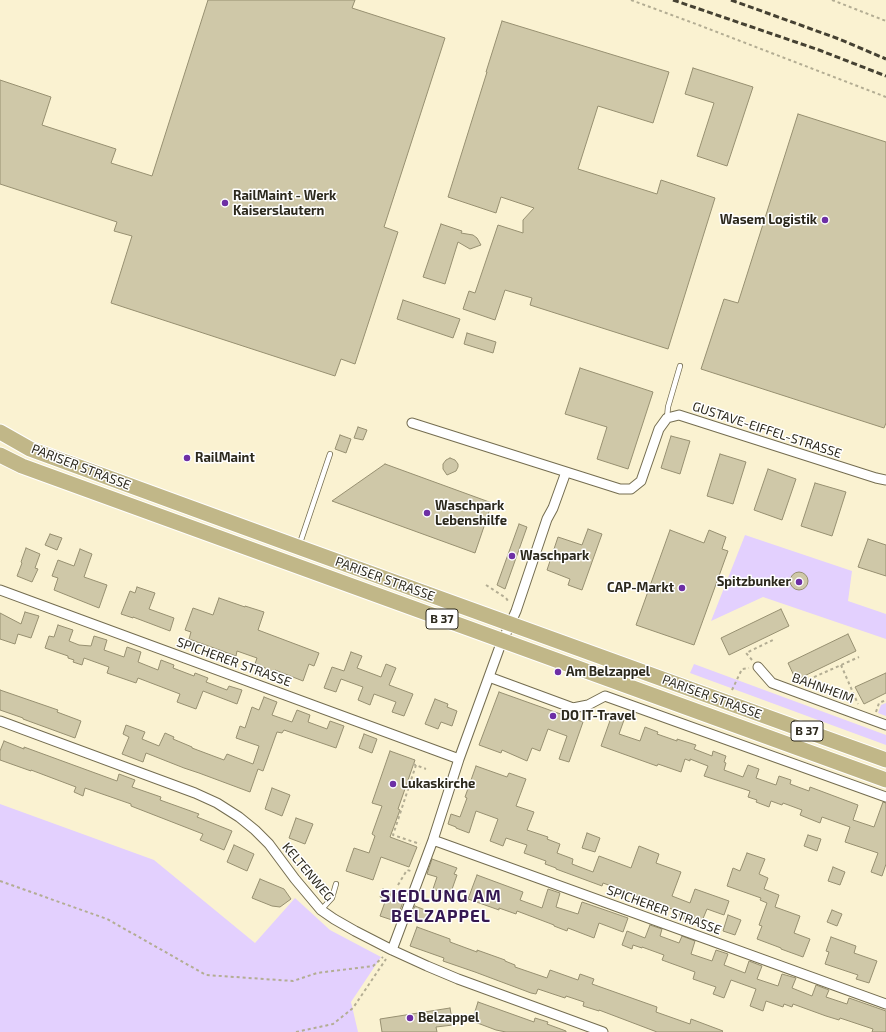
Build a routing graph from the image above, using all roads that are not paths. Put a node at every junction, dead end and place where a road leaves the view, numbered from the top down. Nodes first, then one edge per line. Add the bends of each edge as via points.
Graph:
1 (680, 366) dead end
2 (667, 418) junction
3 (412, 423) dead end
4 (0, 432) edge
5 (330, 454) dead end
6 (0, 455) edge
7 (566, 472) junction
8 (886, 480) edge
9 (298, 548) junction
10 (0, 590) edge
11 (510, 624) junction
12 (502, 641) junction
13 (758, 667) road end
14 (488, 677) junction
15 (0, 721) edge
16 (886, 725) edge
17 (459, 759) junction
18 (886, 760) edge
19 (886, 780) edge
20 (886, 797) edge
21 (433, 840) junction
22 (336, 884) dead end
23 (321, 910) junction
24 (392, 950) junction
25 (886, 1004) edge
26 (603, 1032) edge

1 - 2 lane
2 - 7 street via 659,429 641,481 631,489 620,489
2 - 8 street, GUSTAVE-EIFFEL-STRASSE via 679,415
3 - 7 street
4 - 9 main road, PARISER STRASSE / B 37 via 30,449
5 - 9 lane
6 - 12 main road, PARISER STRASSE / B 37 via 22,466
7 - 11 street
9 - 11 main road, PARISER STRASSE / B 37
10 - 17 street, SPICHERER STRASSE
11 - 12 street
11 - 18 main road, PARISER STRASSE / B 37
12 - 14 street
12 - 19 main road, PARISER STRASSE / B 37
13 - 16 street, BAHNHEIM via 772,683
14 - 17 street
14 - 20 street via 574,708 588,705 605,696
15 - 23 street, KELTENWEG via 218,803 239,817 269,844
17 - 21 street
21 - 24 street
21 - 25 street, SPICHERER STRASSE
22 - 23 lane via 332,898
23 - 24 street, KELTENWEG
24 - 26 street, KELTENWEG via 458,979

